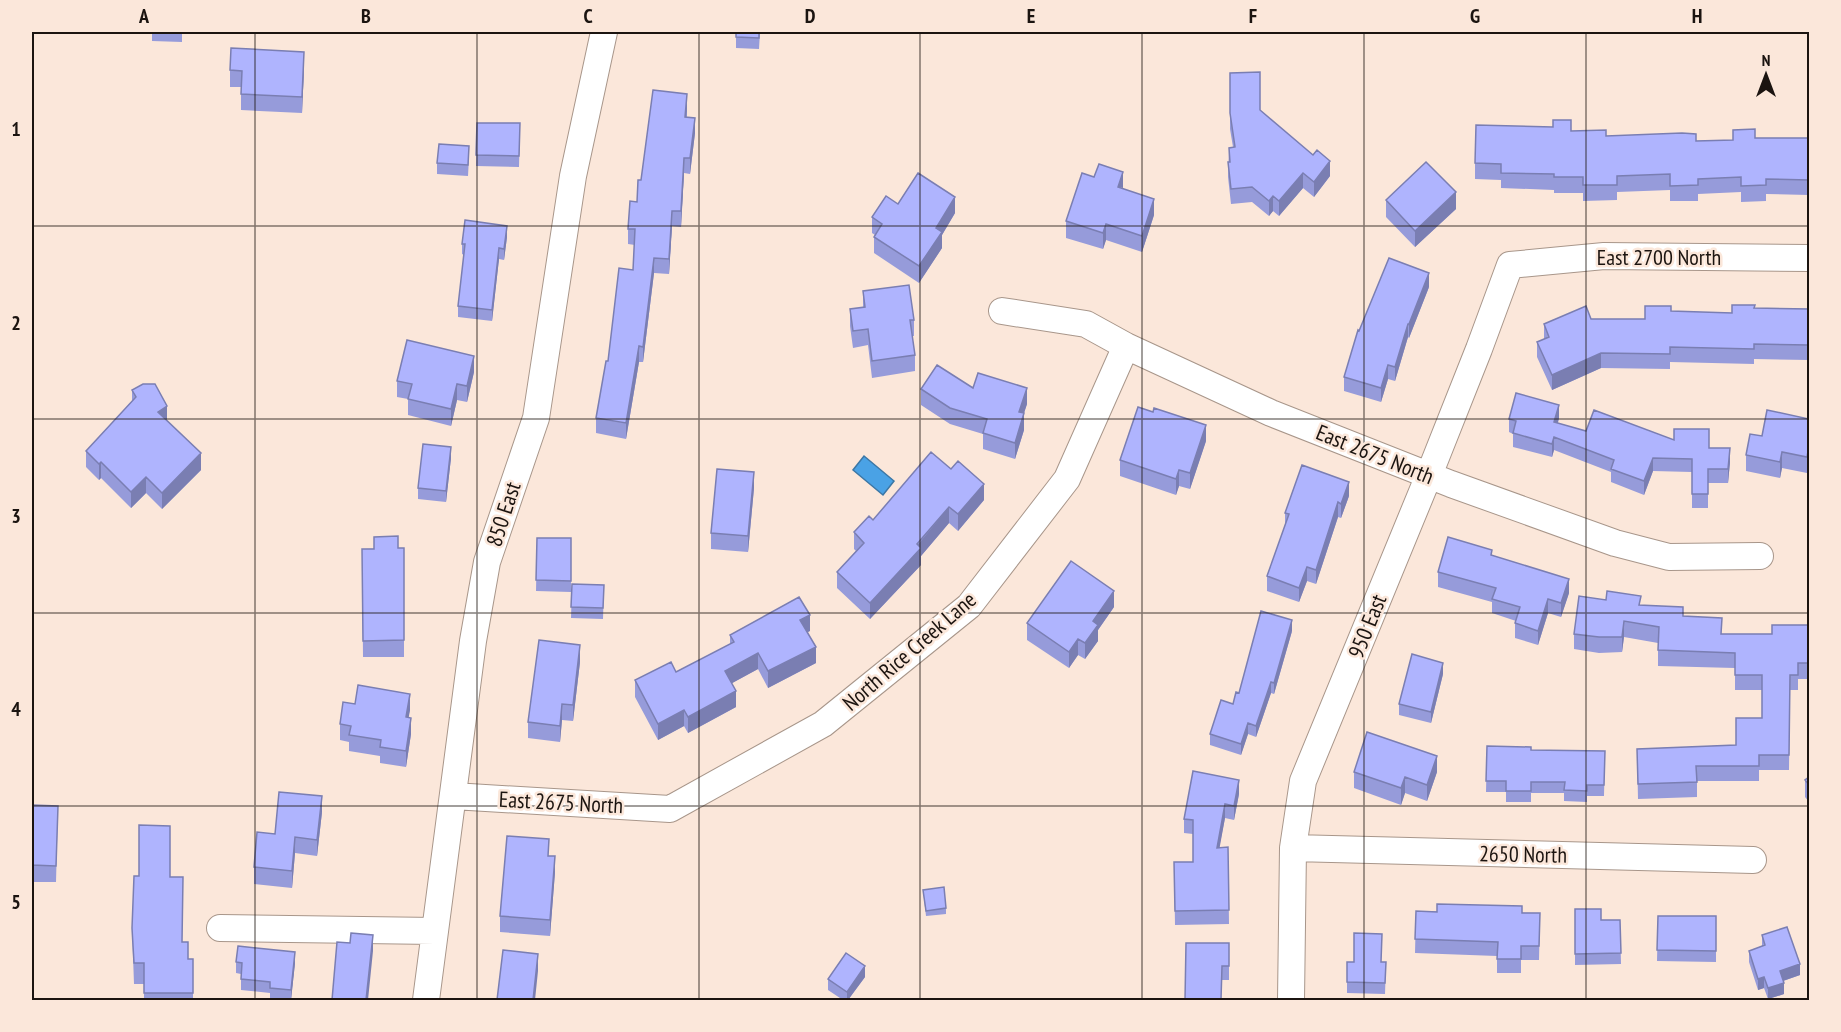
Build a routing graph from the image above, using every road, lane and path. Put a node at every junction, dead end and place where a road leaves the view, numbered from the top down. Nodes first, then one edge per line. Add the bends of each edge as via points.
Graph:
1 (604, 32) edge
2 (1809, 258) edge
3 (1510, 265) joint
4 (1002, 311) dead end
5 (1126, 346) junction
6 (1429, 475) junction
7 (1761, 556) dead end
8 (453, 795) junction
9 (670, 808) joint
10 (1293, 848) junction
11 (1753, 860) dead end
12 (220, 928) dead end
13 (435, 930) junction
14 (426, 1000) edge
15 (1292, 1000) edge

1 - 8 street, 850 East via 573,176 536,418 487,562
2 - 3 street, East 2700 North via 1604,256
3 - 6 street, 950 East
4 - 5 street, East 2675 North via 1086,324
5 - 6 street, East 2675 North via 1271,412
5 - 9 street, North Rice Creek Lane via 1067,479 969,606 823,724
6 - 7 street, East 2675 North via 1615,543 1669,557
6 - 10 street, 950 East via 1303,781
8 - 9 street, East 2675 North
8 - 13 street, 850 East
10 - 11 street, 2650 North
10 - 15 street, 950 East
12 - 13 street
13 - 14 street, 850 East

